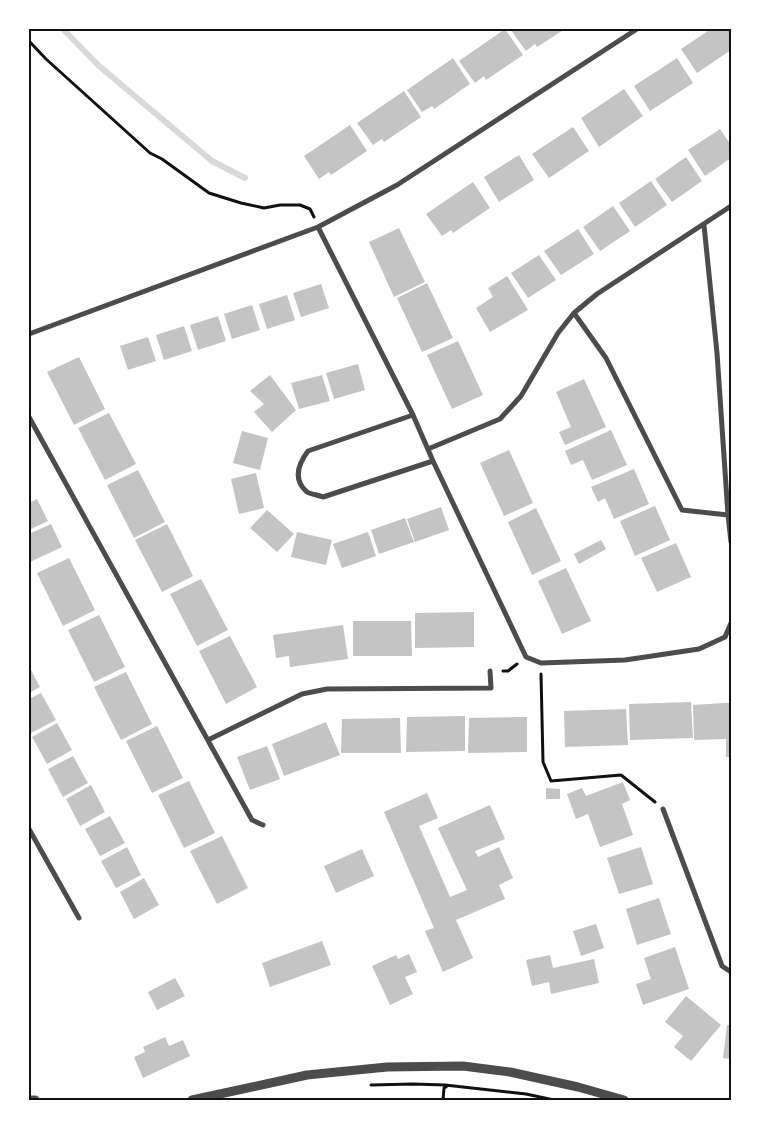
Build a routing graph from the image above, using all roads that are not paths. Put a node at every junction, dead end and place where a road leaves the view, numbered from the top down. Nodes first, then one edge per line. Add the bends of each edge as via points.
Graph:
1 (637, 29) edge
2 (731, 206) edge
3 (704, 224) junction
4 (318, 227) junction
5 (574, 313) junction
6 (29, 334) edge
7 (413, 414) junction
8 (29, 417) edge
9 (428, 449) junction
10 (433, 461) junction
11 (728, 515) junction
12 (731, 542) edge
13 (731, 623) edge
14 (490, 671) road end
15 (208, 740) junction
16 (663, 809) road end
17 (263, 825) dead end
18 (29, 829) edge
19 (79, 918) dead end
20 (731, 972) edge
21 (30, 1100) edge
22 (35, 1100) edge
23 (192, 1100) edge
24 (624, 1100) edge

1 - 4 street via 397,185
2 - 3 street
3 - 5 street via 597,294
3 - 11 street
4 - 6 street
4 - 7 street
5 - 9 street via 558,333 521,396 500,419
5 - 11 street via 606,358 682,510
7 - 9 street
7 - 10 street via 308,451 299,463 298,480 307,492 322,497
8 - 15 street
9 - 10 street
10 - 13 street via 526,657 541,663 625,660 699,649 725,637
11 - 12 street
14 - 15 street via 491,688 327,689 302,694
15 - 17 street via 252,820
16 - 20 street via 722,966
18 - 19 street
21 - 22 street
23 - 24 street via 307,1075 387,1067 463,1066 578,1087

